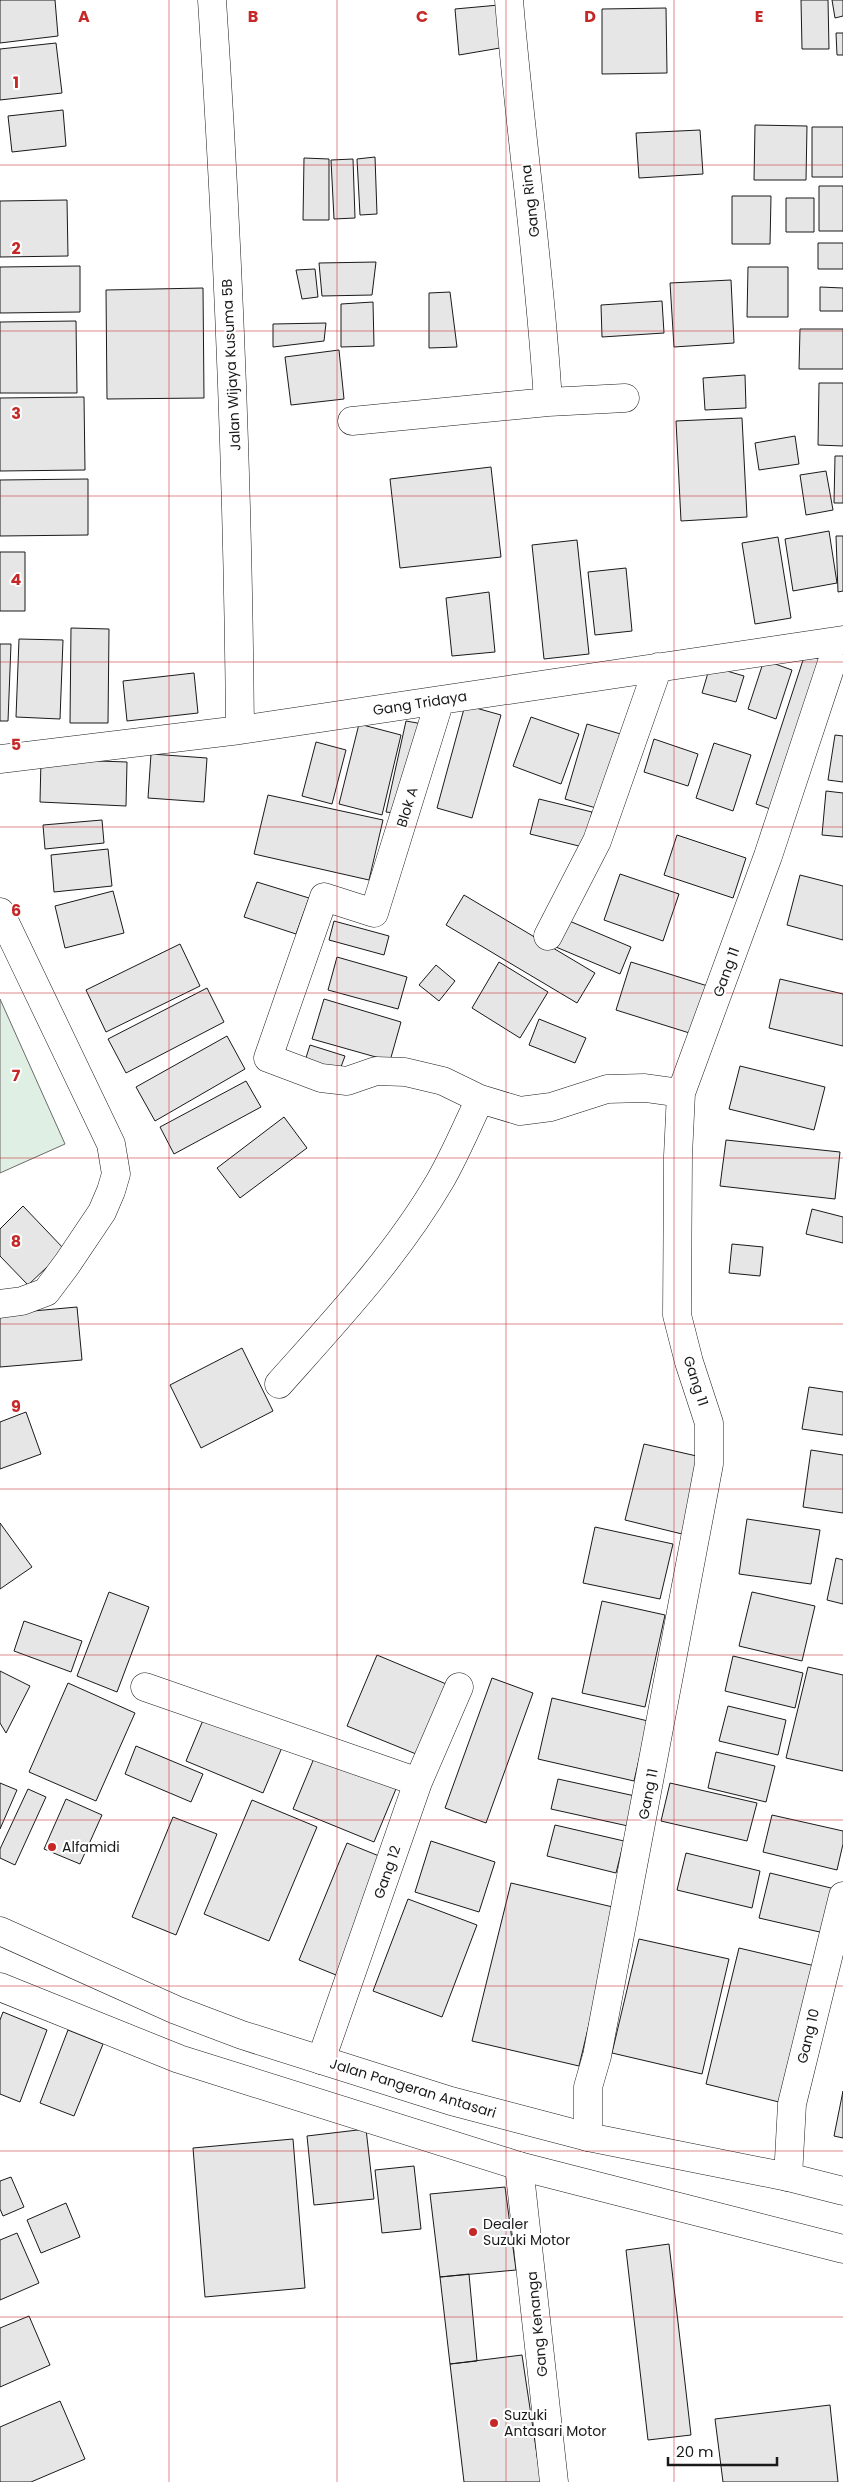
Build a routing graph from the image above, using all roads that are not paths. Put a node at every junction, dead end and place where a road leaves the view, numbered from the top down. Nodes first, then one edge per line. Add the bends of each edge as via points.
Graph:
1 (212, 0) edge
2 (508, 0) edge
3 (625, 398) dead end
4 (548, 402) junction
5 (352, 421) dead end
6 (841, 641) edge
7 (658, 667) junction
8 (440, 700) junction
9 (240, 730) junction
10 (0, 759) edge
11 (0, 912) edge
12 (548, 936) dead end
13 (681, 1092) junction
14 (480, 1099) junction
15 (0, 1304) edge
16 (279, 1384) dead end
17 (145, 1687) dead end
18 (459, 1687) dead end
19 (418, 1782) junction
20 (843, 1896) edge
21 (0, 1931) edge
22 (0, 1987) edge
23 (321, 2060) junction
24 (588, 2137) junction
25 (519, 2166) junction
26 (788, 2177) junction
27 (843, 2191) edge
28 (843, 2249) edge
29 (554, 2482) edge

1 - 9 main road, Jalan Wijaya Kusuma 5B via 234,432
2 - 4 main road, Gang Rina via 542,305
3 - 4 main road
4 - 5 main road
6 - 7 main road, Gang Tridaya
6 - 13 main road, Gang 11 via 768,856
7 - 8 main road, Gang Tridaya
7 - 12 main road via 597,841
8 - 9 main road, Gang Tridaya
8 - 14 main road, Blok A via 374,913 324,897 268,1058 321,1078 347,1081 376,1071 405,1072 443,1081
9 - 10 main road, Gang Tridaya
11 - 15 main road via 111,1144 116,1174 102,1212 46,1292 22,1301
13 - 14 main road via 645,1088 607,1089 551,1107 520,1112
13 - 24 main road, Gang 11 via 677,1315 709,1423 709,1464 597,2056 588,2087
14 - 16 main road via 441,1180 402,1240
17 - 19 main road
18 - 19 main road, Gang 12
19 - 23 main road, Gang 12
20 - 26 main road, Gang 10 via 792,2104
21 - 23 main road, Jalan Pangeran Antasari via 176,2010
22 - 25 main road via 179,2059
23 - 24 main road, Jalan Pangeran Antasari via 451,2101
24 - 26 main road, Jalan Pangeran Antasari
25 - 28 main road
25 - 29 main road, Gang Kenanga
26 - 27 main road, Jalan Pangeran Antasari

